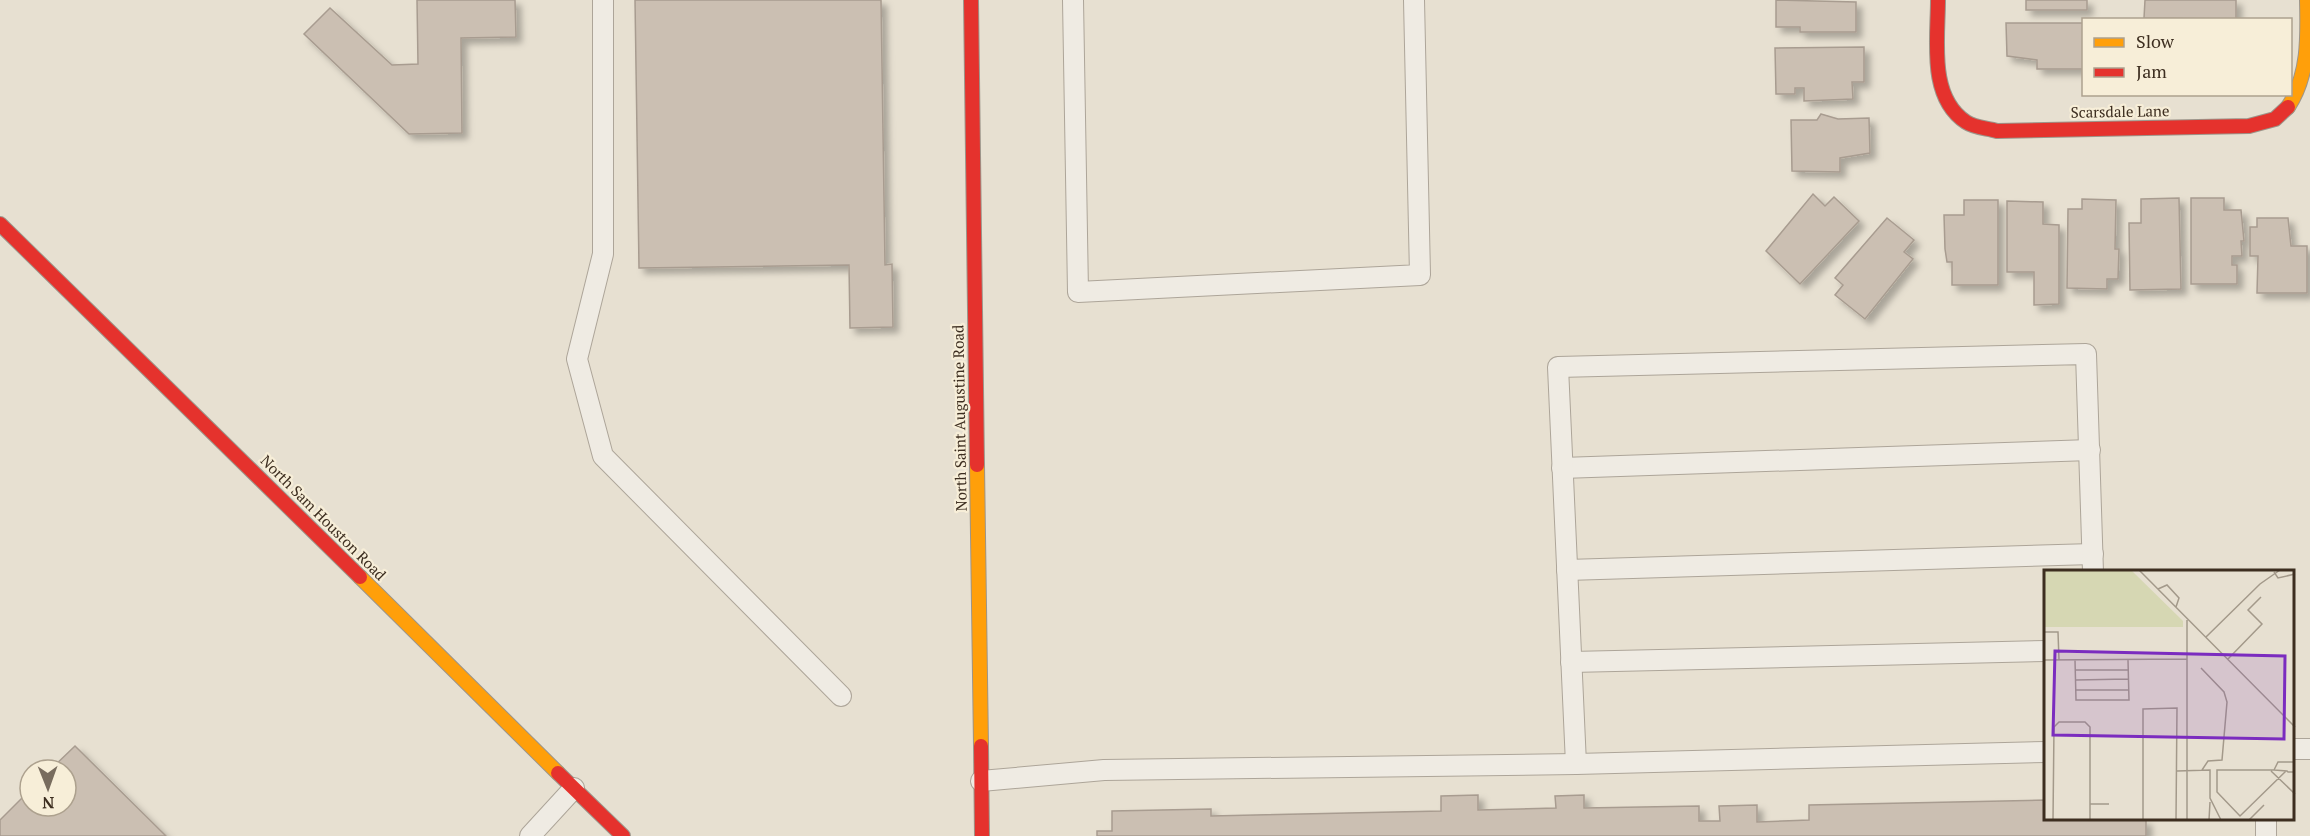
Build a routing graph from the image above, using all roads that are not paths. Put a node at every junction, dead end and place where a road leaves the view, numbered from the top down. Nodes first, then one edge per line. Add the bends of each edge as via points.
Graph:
1 (603, 0) edge
2 (971, 0) edge
3 (1073, 0) edge
4 (1414, 0) edge
5 (1938, 0) edge
6 (2307, 0) edge
7 (0, 224) edge
8 (2090, 450) junction
9 (1562, 468) junction
10 (2093, 563) edge
11 (1567, 570) junction
12 (2044, 651) edge
13 (1571, 662) junction
14 (841, 696) dead end
15 (2044, 752) edge
16 (1576, 764) junction
17 (981, 781) junction
18 (574, 788) junction
19 (2265, 821) edge
20 (530, 836) edge
21 (623, 836) edge
22 (982, 836) edge
23 (2266, 836) edge

1 - 14 lane via 603,254 577,359 603,456
2 - 17 street, North Saint Augustine Road
3 - 4 lane via 1078,292 1420,275
5 - 6 street, Scarsdale Lane via 1940,84 1949,105 1965,122 1997,131 2249,126 2275,119 2293,105 2304,81
7 - 18 street, North Sam Houston Road
8 - 9 lane
8 - 9 lane via 2086,354 1558,367
8 - 10 lane
9 - 11 lane
10 - 11 lane
11 - 13 lane
12 - 13 lane
13 - 16 lane
15 - 16 lane
16 - 17 lane via 1104,770
17 - 22 street, North Saint Augustine Road
18 - 20 lane
18 - 21 street, North Sam Houston Road
19 - 23 lane

